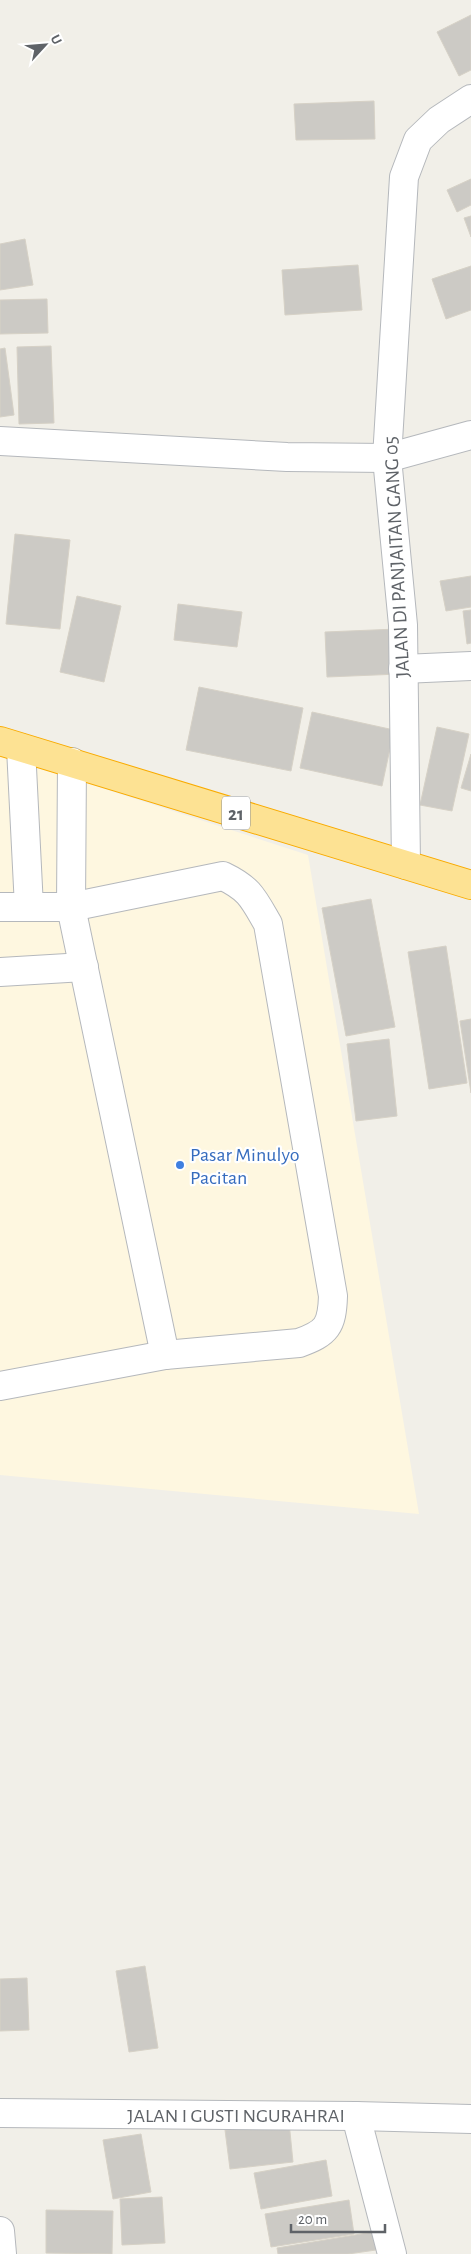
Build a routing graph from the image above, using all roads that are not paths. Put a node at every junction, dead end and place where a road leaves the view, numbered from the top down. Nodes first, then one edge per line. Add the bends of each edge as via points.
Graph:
1 (471, 99) edge
2 (471, 436) edge
3 (0, 441) edge
4 (387, 458) junction
5 (471, 666) edge
6 (403, 669) junction
7 (10, 745) edge
8 (72, 762) junction
9 (406, 865) junction
10 (471, 885) edge
11 (0, 907) edge
12 (29, 907) junction
13 (70, 907) junction
14 (84, 967) junction
15 (0, 972) edge
16 (165, 1355) junction
17 (0, 1386) edge
18 (0, 2113) edge
19 (356, 2116) junction
20 (471, 2119) edge
21 (0, 2232) edge
22 (2, 2254) edge
23 (392, 2254) edge

1 - 4 street, JALAN DI PANJAITAN GANG 05 via 439,120 418,140 404,178
2 - 4 street
3 - 4 street via 287,457
4 - 6 street, JALAN DI PANJAITAN GANG 05 via 403,625
5 - 6 street
6 - 9 street, JALAN DI PANJAITAN GANG 05
7 - 8 highway, 21
7 - 12 street
8 - 9 highway, 21
8 - 13 street
9 - 10 highway, 21
11 - 12 street
12 - 13 street
13 - 14 street
13 - 16 street via 222,876 241,885 268,924 333,1296 332,1312 326,1330 300,1343
14 - 15 street
14 - 16 street
16 - 17 street
18 - 19 street, JALAN I GUSTI NGURAHRAI
19 - 20 street, JALAN I GUSTI NGURAHRAI
19 - 23 street
21 - 22 street

